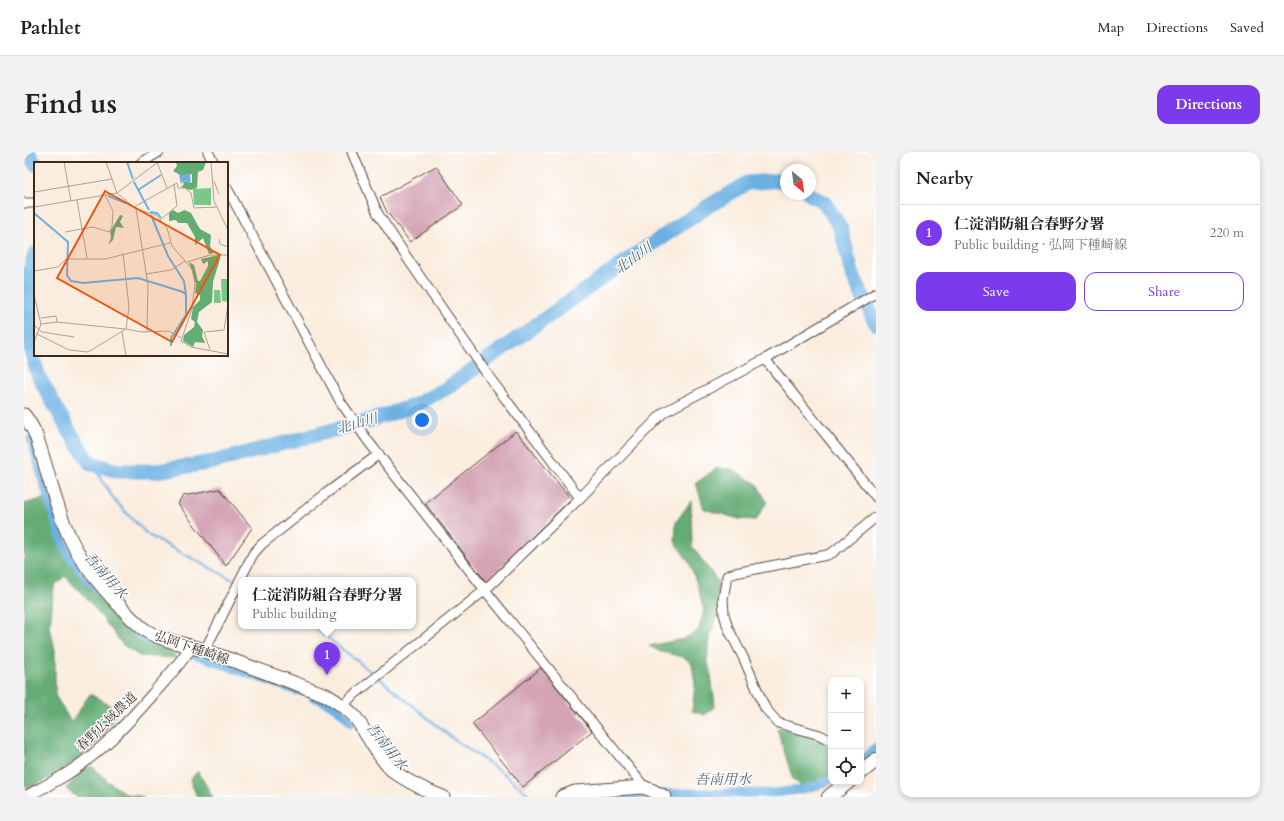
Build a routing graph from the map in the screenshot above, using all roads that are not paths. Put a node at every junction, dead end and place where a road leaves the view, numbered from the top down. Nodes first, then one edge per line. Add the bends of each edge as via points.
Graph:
1 (159, 152) edge
2 (208, 152) edge
3 (352, 152) edge
4 (143, 162) edge
5 (213, 162) edge
6 (228, 190) edge
7 (876, 292) edge
8 (765, 359) junction
9 (24, 414) edge
10 (379, 454) junction
11 (876, 497) edge
12 (580, 498) junction
13 (876, 517) edge
14 (242, 577) edge
15 (238, 584) edge
16 (485, 590) junction
17 (191, 646) junction
18 (205, 650) junction
19 (343, 706) junction
20 (828, 739) edge
21 (876, 760) edge
22 (864, 770) edge
23 (844, 785) edge
24 (657, 794) edge
25 (25, 797) edge
26 (443, 797) edge
27 (562, 797) edge
28 (829, 797) edge

1 - 4 street
2 - 5 street
3 - 12 street via 378,214 492,381
6 - 10 street via 340,401
7 - 8 street
8 - 11 street
8 - 12 street via 664,412
9 - 17 main road, 弘岡下種崎線 via 34,432 65,528 91,574 140,626 159,636
10 - 14 street via 262,544 253,554
10 - 16 street
12 - 16 street
13 - 20 street via 832,553 735,573 727,576 725,582 723,599 728,628 765,708 778,724
15 - 18 street
16 - 19 street
16 - 24 street via 642,784
17 - 18 main road, 弘岡下種崎線
17 - 25 street, 春野広域農道 via 184,658 136,714 109,741 65,775
18 - 19 main road, 弘岡下種崎線 via 326,695
19 - 26 main road, 弘岡下種崎線 via 354,716 391,769 405,779
21 - 22 main road
23 - 28 main road
24 - 27 main road via 575,792

